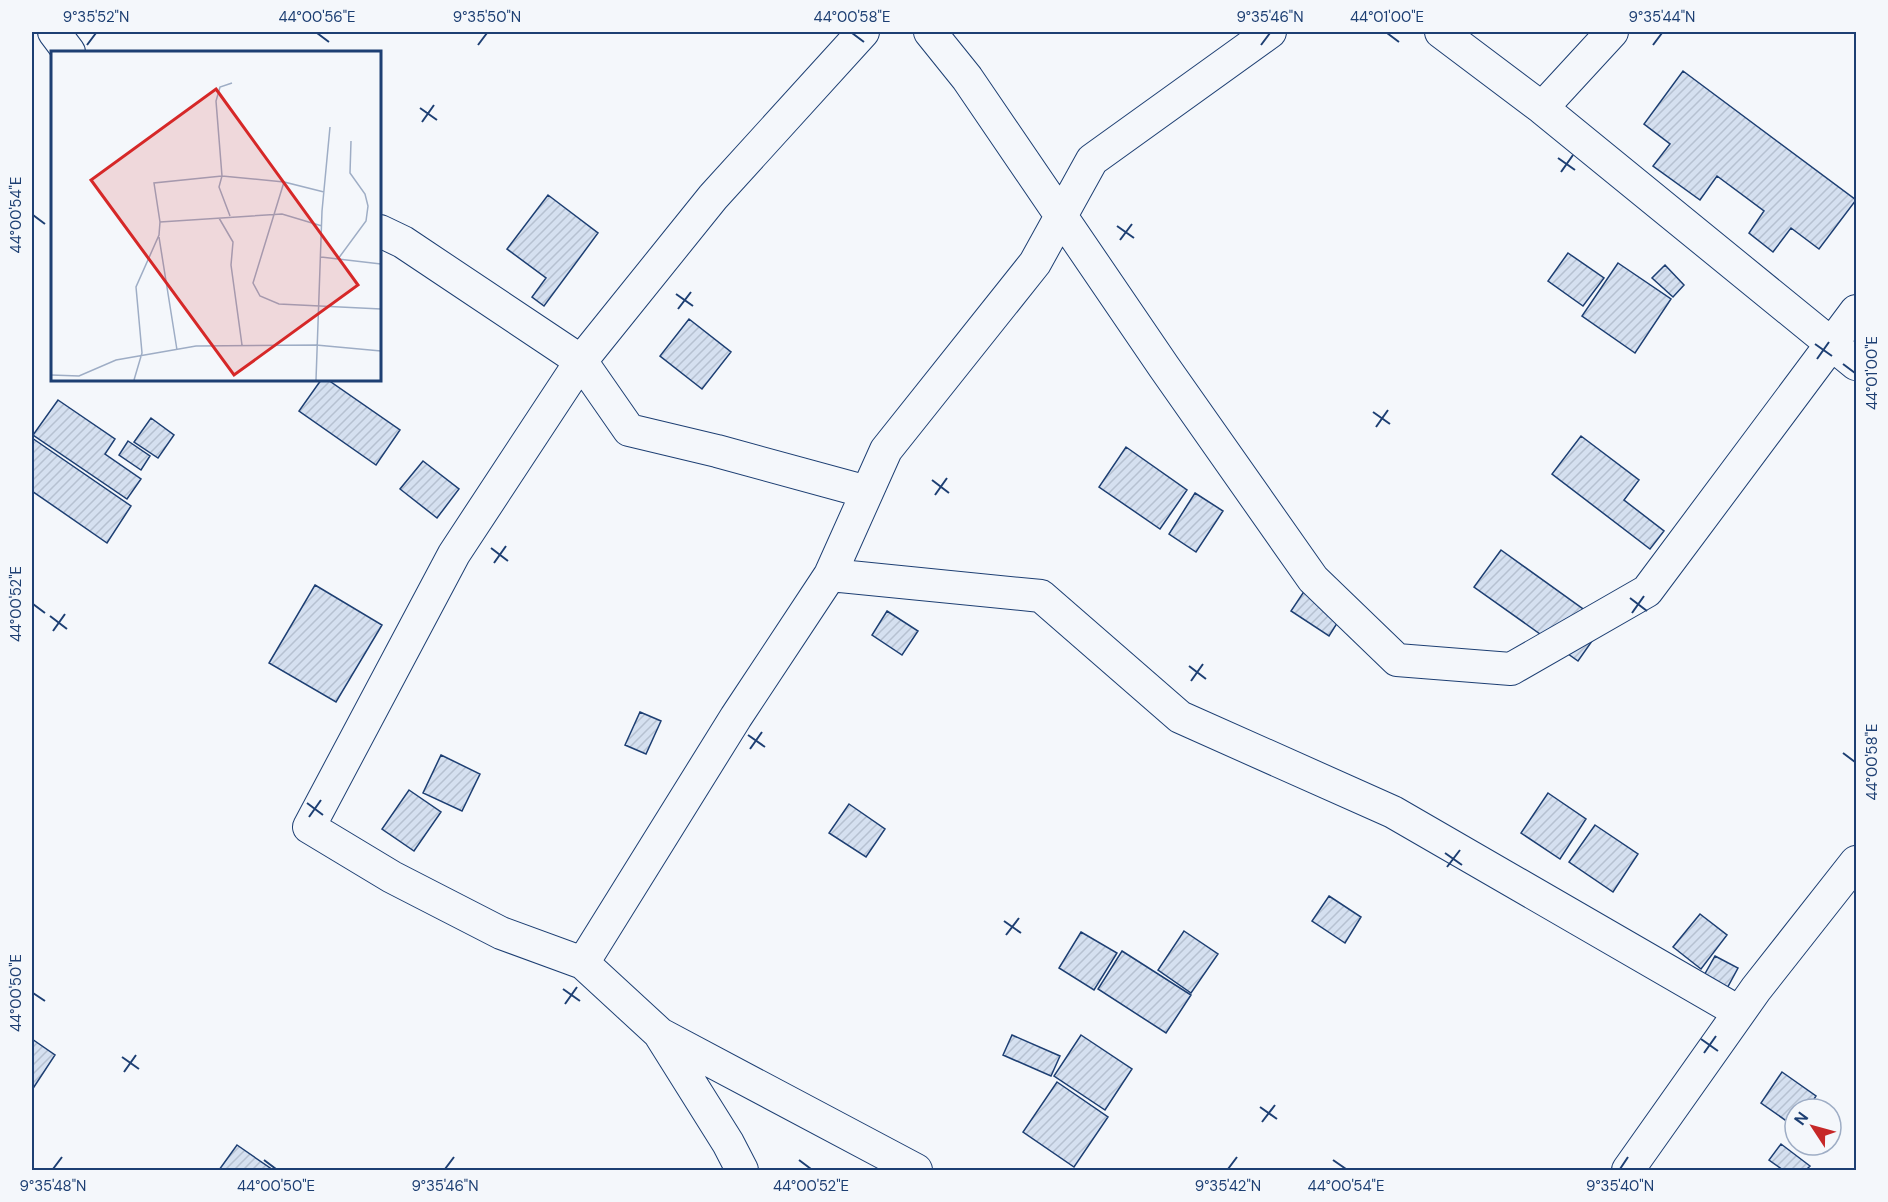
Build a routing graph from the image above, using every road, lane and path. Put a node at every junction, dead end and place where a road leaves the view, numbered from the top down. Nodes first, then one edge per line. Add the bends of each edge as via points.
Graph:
1 (54, 32) edge
2 (863, 32) edge
3 (930, 32) edge
4 (1270, 32) edge
5 (1442, 32) edge
6 (1612, 32) edge
7 (68, 51) edge
8 (1542, 108) junction
9 (1061, 216) junction
10 (381, 231) edge
11 (1857, 311) edge
12 (1832, 344) junction
13 (581, 360) junction
14 (1857, 364) edge
15 (867, 492) junction
16 (830, 575) junction
17 (1857, 862) edge
18 (584, 963) junction
19 (1739, 1012) junction
20 (659, 1033) junction
21 (742, 1170) edge
22 (916, 1170) edge
23 (1628, 1170) edge

1 - 7 street
2 - 13 street via 713,197
3 - 9 street via 967,78
4 - 9 street via 1092,160
5 - 8 street
6 - 8 street
8 - 12 street
9 - 12 street via 1313,579 1396,660 1511,669 1647,591
9 - 15 street via 1035,263 886,450
10 - 13 street via 403,242
11 - 12 street
12 - 14 street
13 - 15 street via 629,429
13 - 18 street via 454,554 309,827 392,877 501,933
15 - 16 street
16 - 18 street via 736,717
16 - 19 street via 1041,596 1180,717 1393,812
17 - 19 street
18 - 20 street
19 - 23 street
20 - 21 street
20 - 22 street

